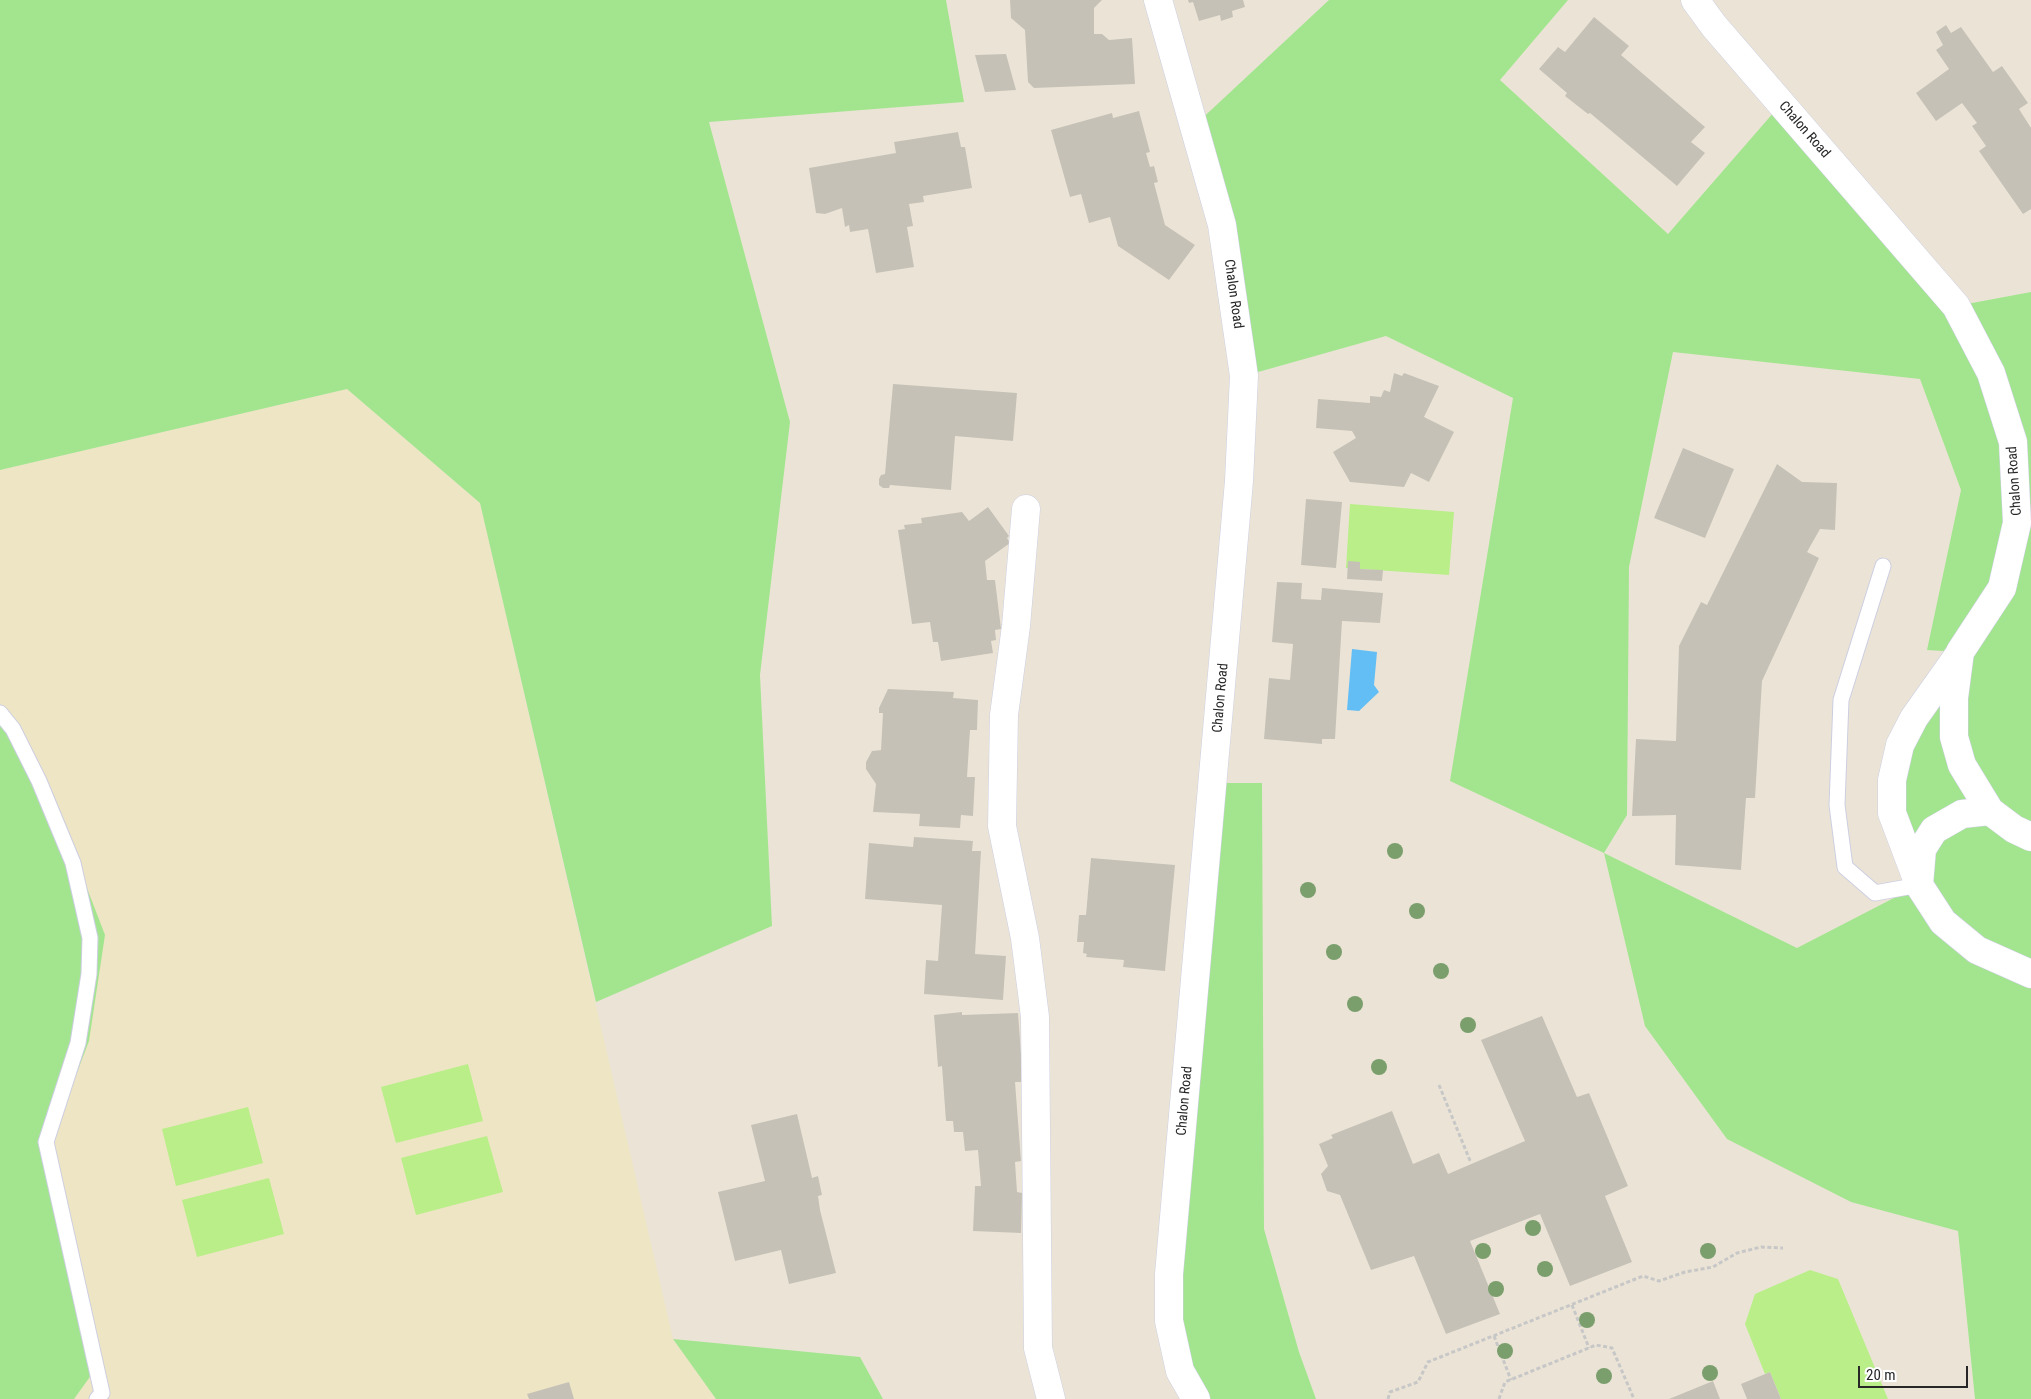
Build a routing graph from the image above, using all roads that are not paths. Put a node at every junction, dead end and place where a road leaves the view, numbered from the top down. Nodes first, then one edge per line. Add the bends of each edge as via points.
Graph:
1 (1158, 0) edge
2 (1695, 0) edge
3 (1026, 509) dead end
4 (1883, 566) dead end
5 (1960, 652) junction
6 (0, 713) edge
7 (1990, 811) junction
8 (2031, 837) edge
9 (1919, 885) junction
10 (2031, 974) edge
11 (97, 1399) edge
12 (1051, 1399) edge
13 (1196, 1399) edge

1 - 13 street, Chalon Road via 1222,225 1244,376 1239,481 1170,1274 1170,1321 1176,1354 1180,1371
2 - 5 street, Chalon Road via 1956,306 1991,373 2013,442 2017,523 2002,588
3 - 12 street via 1004,715 1002,826 1025,938 1035,1017 1038,1348
4 - 9 lane via 1841,700 1837,805 1845,867 1875,893
5 - 7 street, Chalon Road via 1954,698 1954,737 1962,765
5 - 9 street via 1914,718 1900,745 1892,780 1892,813
6 - 11 lane via 13,729 39,781 73,863 90,938 89,974 78,1043 46,1142 102,1393
7 - 8 street via 2014,830
7 - 9 street via 1962,814 1934,830 1922,849
9 - 10 street via 1943,922 1977,950

